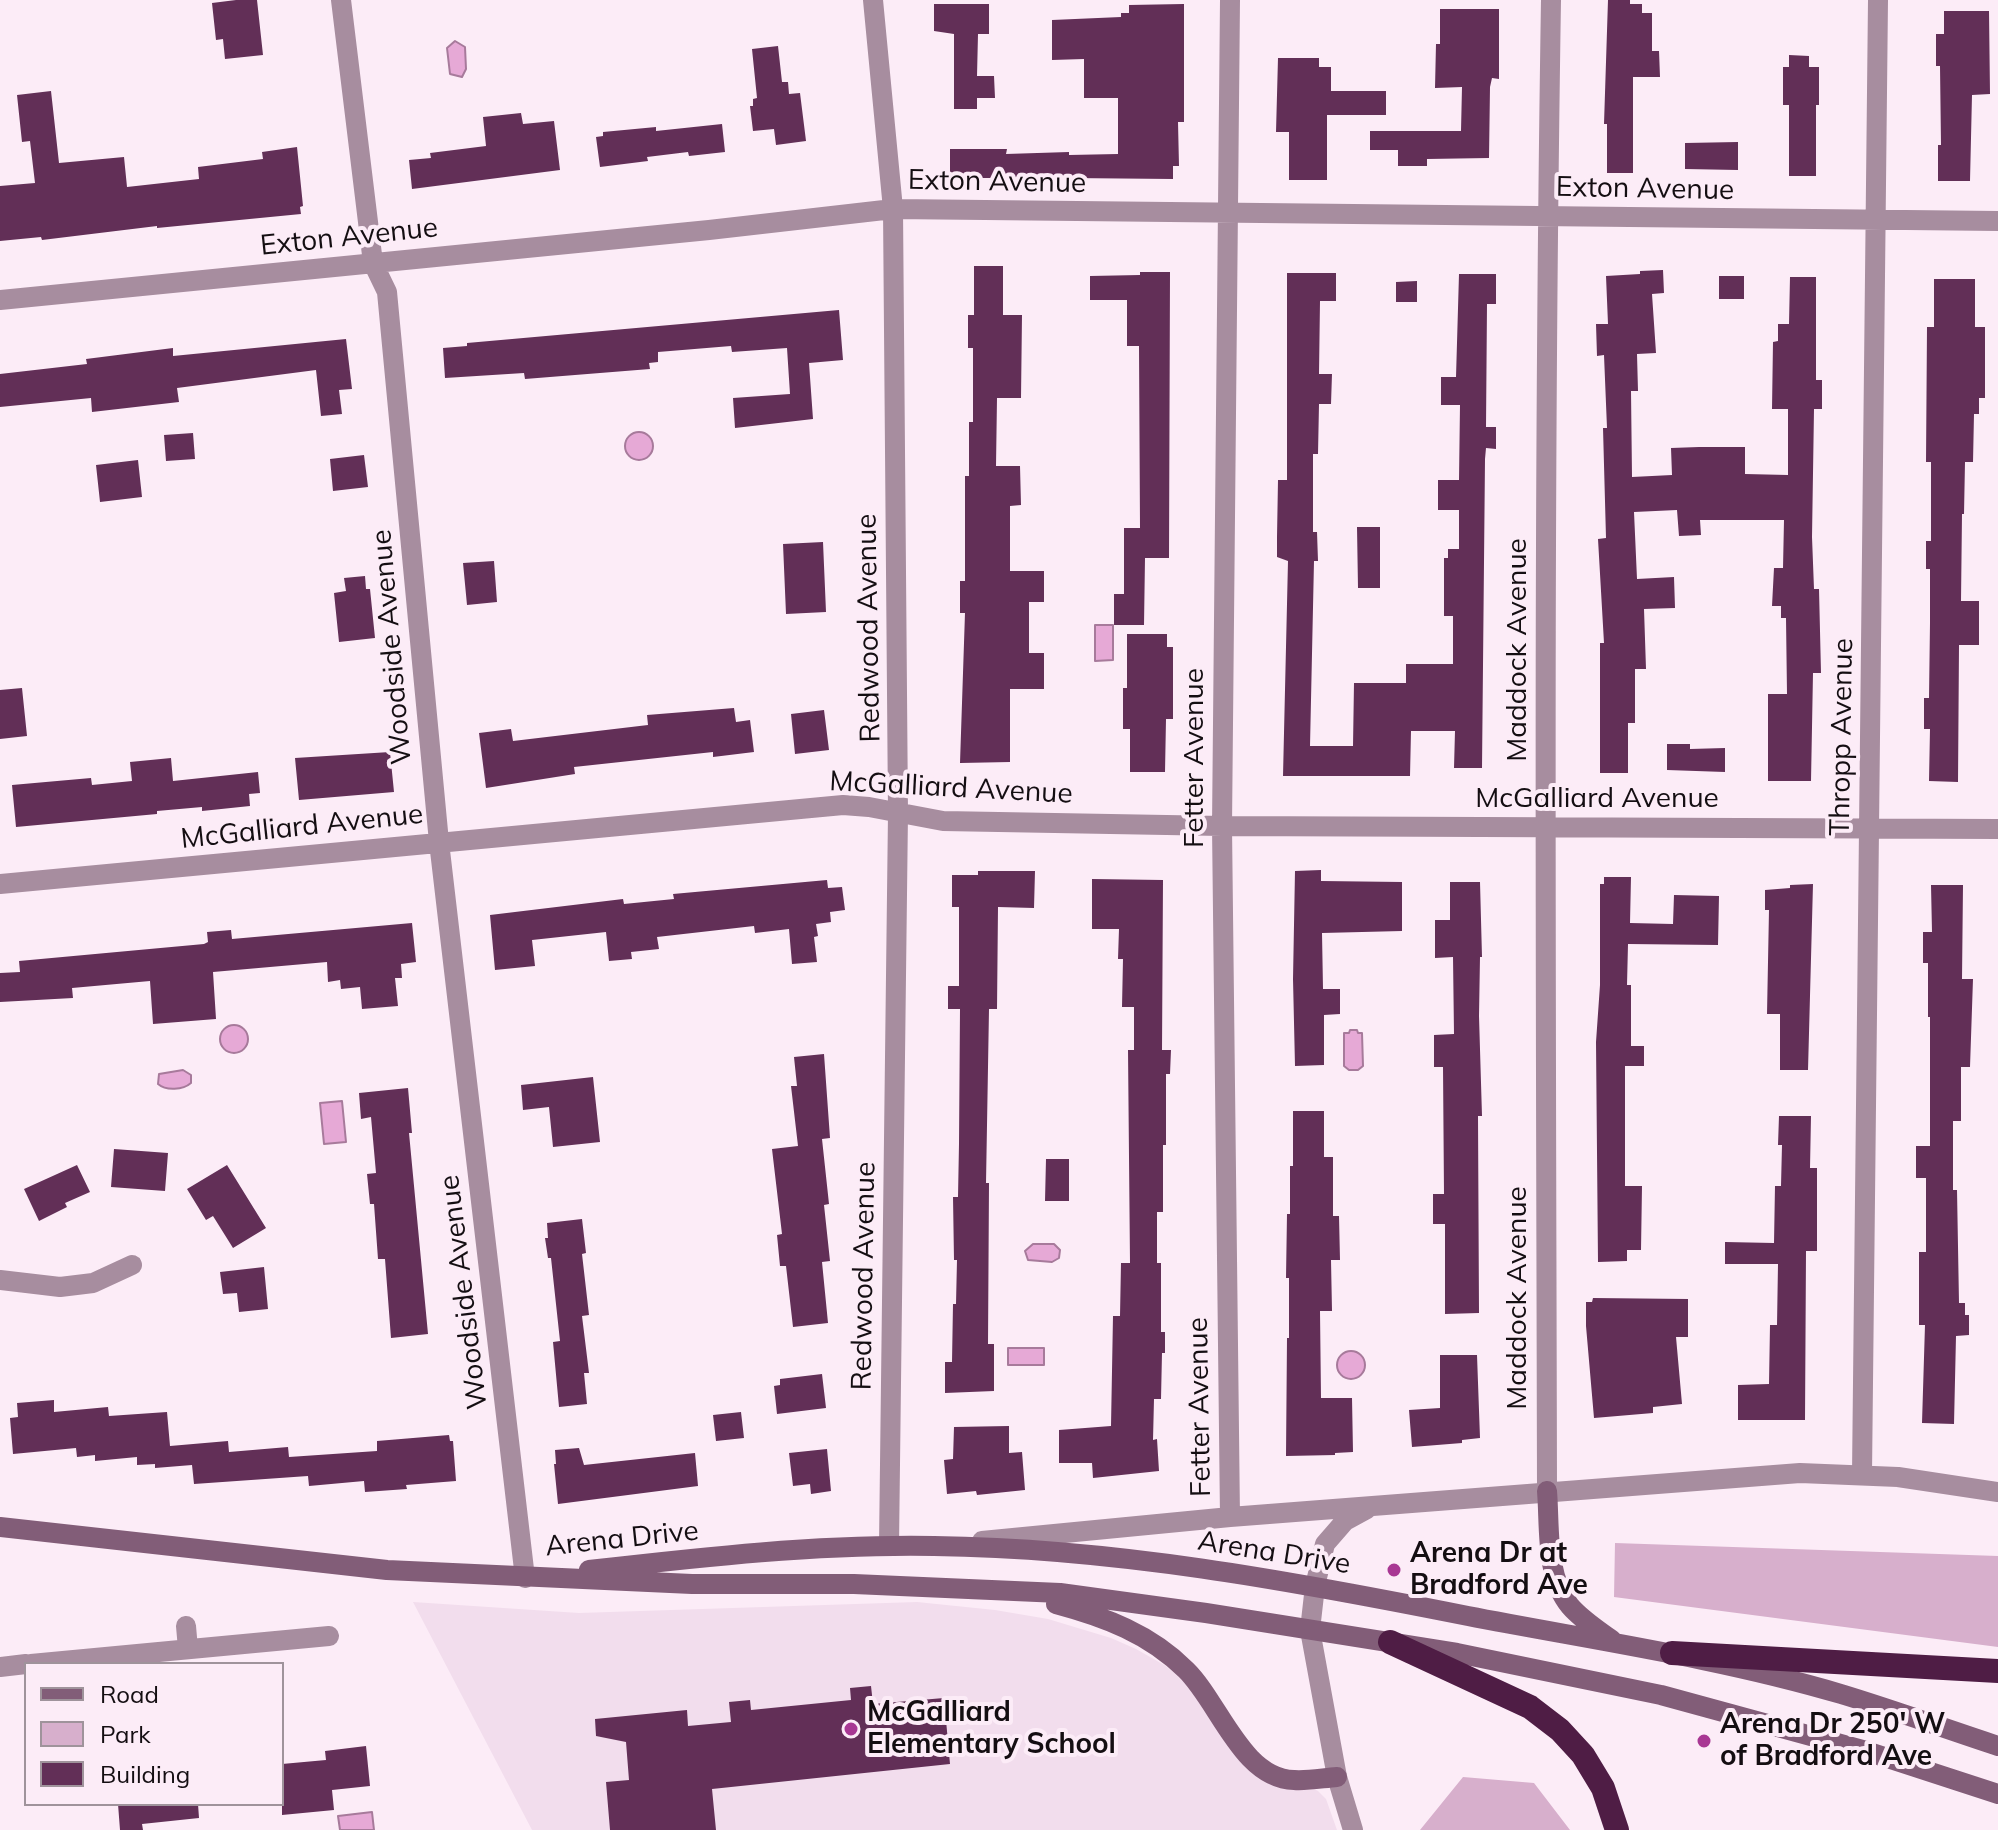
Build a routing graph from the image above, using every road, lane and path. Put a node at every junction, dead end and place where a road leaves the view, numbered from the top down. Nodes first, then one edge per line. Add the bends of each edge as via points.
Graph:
1 (341, 0) edge
2 (873, 0) edge
3 (1230, 0) edge
4 (1551, 0) edge
5 (1878, 0) edge
6 (893, 209) junction
7 (1227, 212) junction
8 (1547, 216) junction
9 (1875, 219) junction
10 (1998, 221) edge
11 (373, 263) junction
12 (0, 300) edge
13 (898, 813) junction
14 (1222, 826) junction
15 (1546, 826) junction
16 (1869, 828) junction
17 (1998, 829) edge
18 (439, 842) junction
19 (0, 884) edge
20 (132, 1265) dead end
21 (0, 1280) edge
22 (1862, 1474) junction
23 (1547, 1491) junction
24 (1998, 1492) edge
25 (1375, 1505) junction
26 (1230, 1517) junction
27 (0, 1527) edge
28 (889, 1545) junction
29 (937, 1546) junction
30 (525, 1578) junction
31 (1315, 1586) junction
32 (1010, 1591) junction
33 (186, 1626) dead end
34 (1310, 1630) junction
35 (329, 1636) dead end
36 (1390, 1642) junction
37 (1620, 1646) junction
38 (188, 1649) junction
39 (1672, 1653) junction
40 (49, 1662) edge
41 (24, 1664) edge
42 (0, 1667) edge
43 (1998, 1671) edge
44 (1998, 1746) edge
45 (1337, 1777) junction
46 (1998, 1794) edge
47 (1353, 1830) edge
48 (1617, 1830) edge

1 - 11 street, Woodside Avenue
2 - 6 street, Redwood Avenue
3 - 7 street, Fetter Avenue
4 - 8 street, Maddock Avenue
5 - 9 street, Thropp Avenue
6 - 7 street, Exton Avenue
6 - 11 street, Exton Avenue
6 - 13 street, Redwood Avenue
7 - 8 street, Exton Avenue
7 - 14 street, Fetter Avenue
8 - 9 street, Exton Avenue
8 - 15 street, Maddock Avenue
9 - 10 street, Exton Avenue
9 - 16 street, Thropp Avenue
11 - 12 street, Exton Avenue
11 - 18 street, Woodside Avenue via 387,292
13 - 14 street, McGalliard Avenue via 943,821
13 - 18 street, McGalliard Avenue via 843,805
13 - 28 street, Redwood Avenue
14 - 15 street, McGalliard Avenue
14 - 26 street, Fetter Avenue
15 - 16 street, McGalliard Avenue
15 - 23 street, Maddock Avenue
16 - 17 street, McGalliard Avenue
16 - 22 street, Thropp Avenue
18 - 19 street, McGalliard Avenue
18 - 30 street, Woodside Avenue
20 - 21 street via 93,1283 60,1287
22 - 23 street via 1800,1473
22 - 24 street
23 - 25 street
23 - 37 main road via 1558,1586 1579,1616
25 - 26 street
25 - 31 street via 1345,1521 1325,1544
26 - 29 street
27 - 30 main road, Arena Drive via 387,1570
28 - 29 main road, Arena Drive
28 - 30 main road, Arena Drive via 698,1557
29 - 31 main road, Arena Drive via 1141,1560
30 - 32 main road, Arena Drive
31 - 34 street
31 - 37 main road, Arena Drive
32 - 34 main road, Arena Drive via 1060,1593
32 - 45 main road via 1088,1612 1156,1644 1210,1697 1252,1761 1271,1773 1291,1780
33 - 38 street
34 - 36 main road, Arena Drive
34 - 45 street
35 - 38 street
36 - 46 main road, Arena Drive via 1661,1695 1866,1751
36 - 48 highway via 1530,1707 1560,1730 1603,1788
37 - 39 main road, Arena Drive
38 - 40 street
39 - 43 highway
39 - 44 main road, Arena Drive via 1840,1694
41 - 42 street
45 - 47 street

